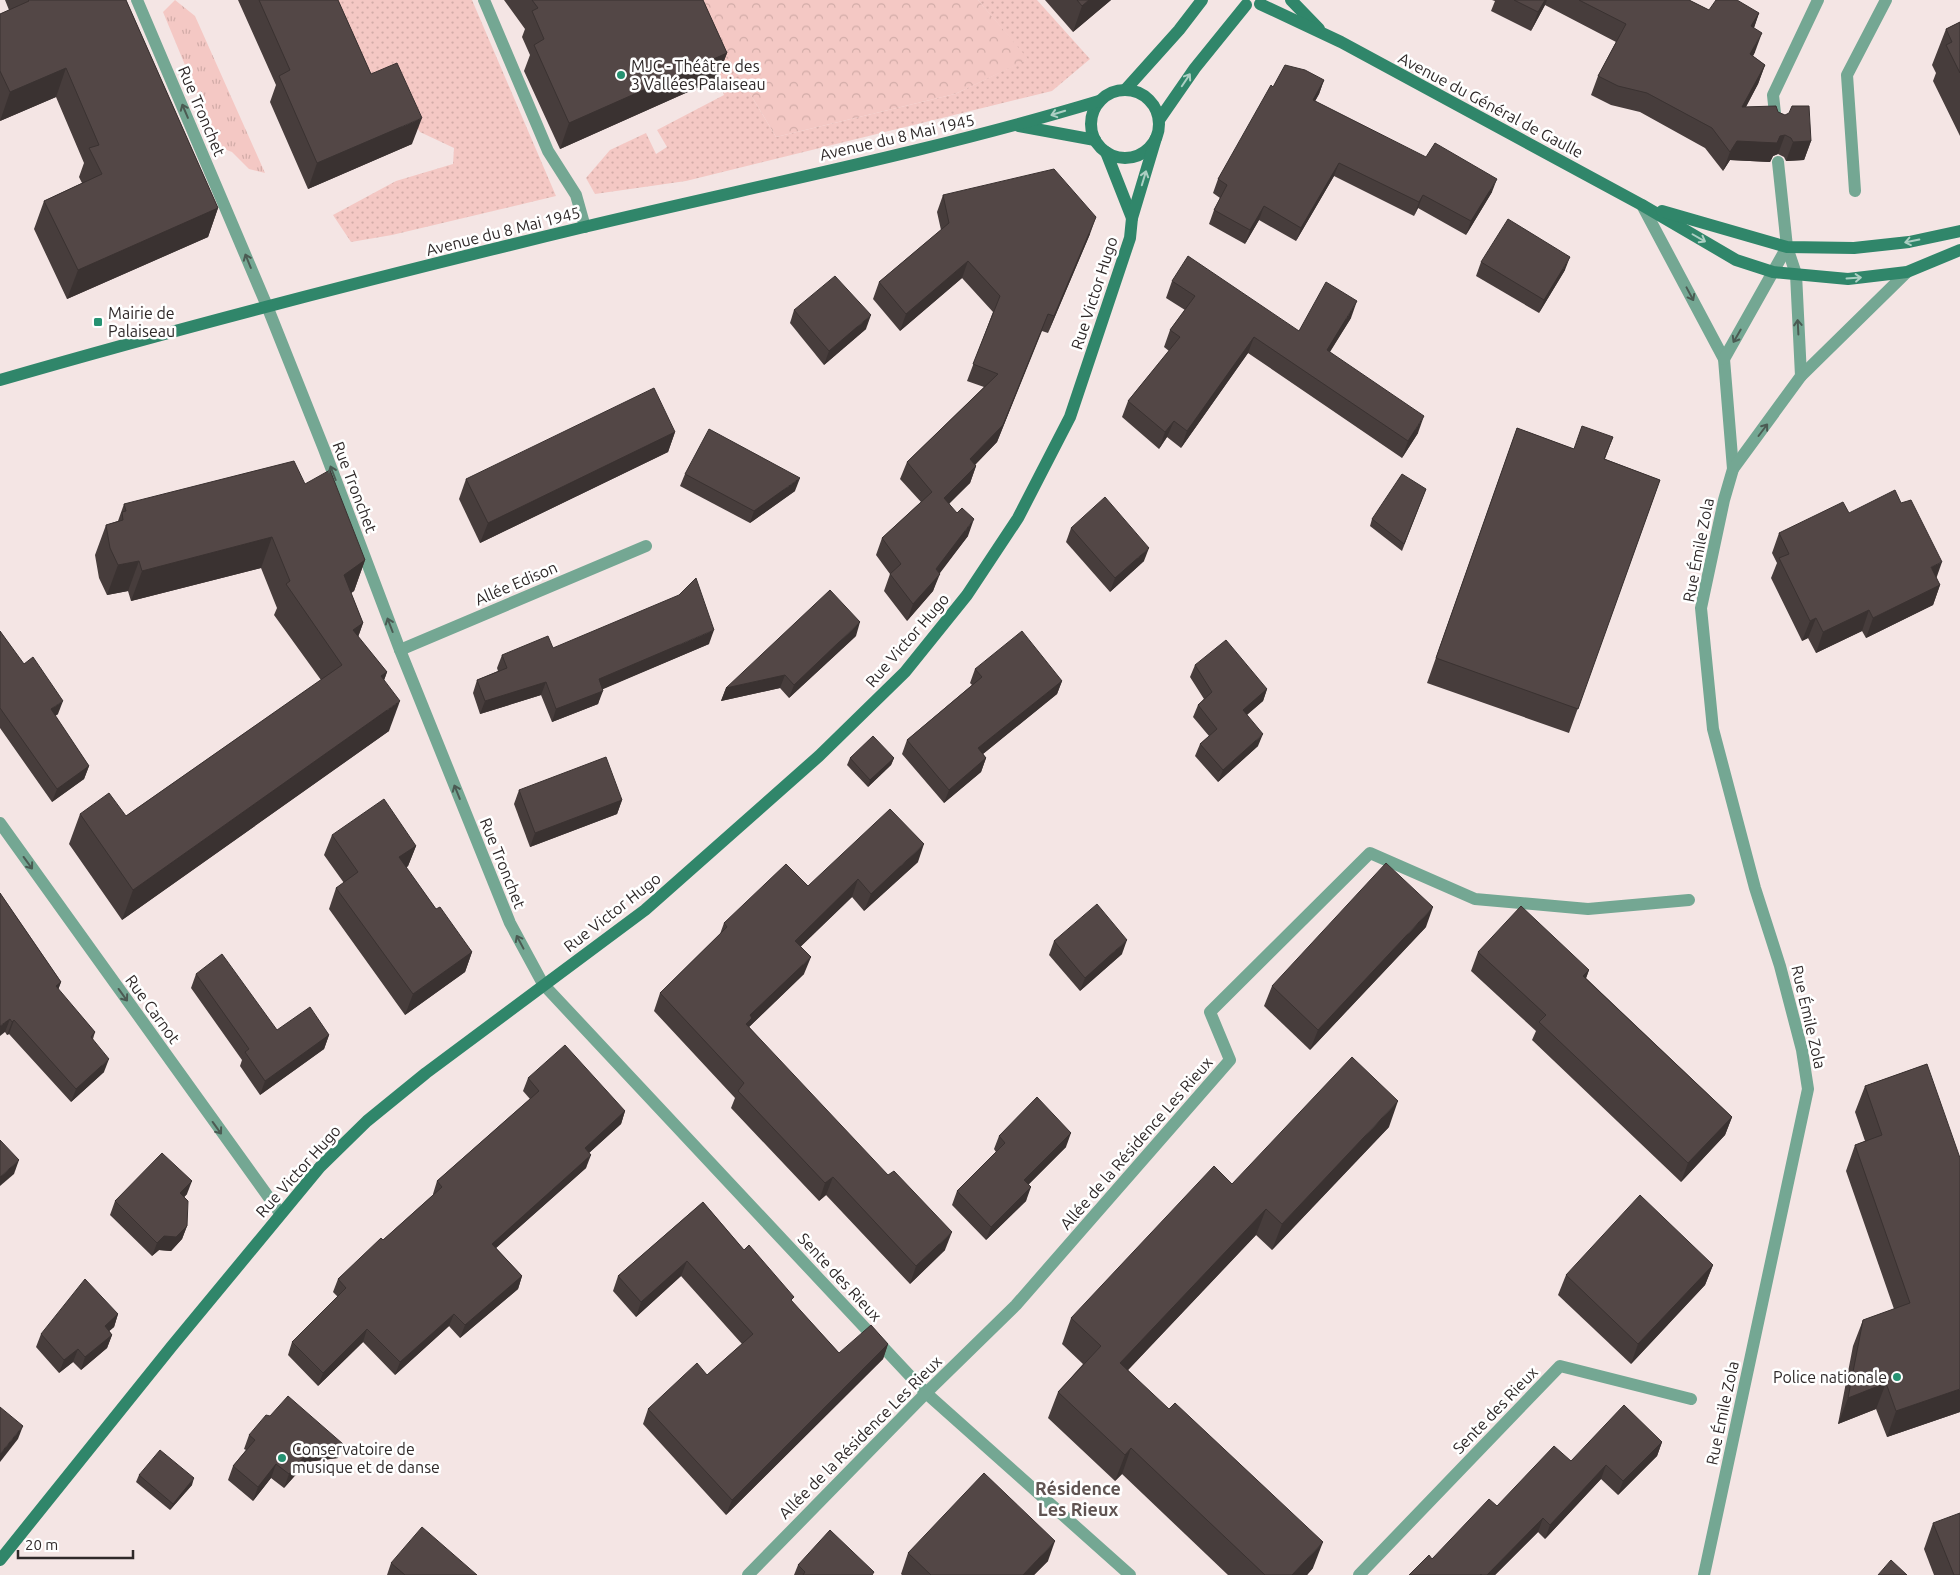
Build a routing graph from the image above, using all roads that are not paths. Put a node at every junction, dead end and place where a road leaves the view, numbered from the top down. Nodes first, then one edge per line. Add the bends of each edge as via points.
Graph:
1 (137, 0) edge
2 (484, 0) edge
3 (1202, 0) edge
4 (1291, 0) edge
5 (1818, 0) edge
6 (1886, 0) edge
7 (1240, 2) edge
8 (1265, 2) edge
9 (1324, 34) junction
10 (1126, 89) junction
11 (1099, 101) junction
12 (1159, 120) junction
13 (1016, 126) junction
14 (1777, 126) edge
15 (1156, 138) junction
16 (1095, 140) junction
17 (1106, 152) junction
18 (1778, 162) edge
19 (1855, 191) dead end
20 (1642, 205) junction
21 (1132, 218) junction
22 (585, 227) junction
23 (1960, 231) edge
24 (1787, 247) junction
25 (1960, 250) edge
26 (1774, 272) junction
27 (1907, 272) junction
28 (1796, 274) junction
29 (267, 306) junction
30 (1724, 359) junction
31 (1801, 376) junction
32 (0, 380) edge
33 (1734, 469) junction
34 (646, 546) dead end
35 (400, 650) junction
36 (0, 824) edge
37 (1689, 900) dead end
38 (543, 984) junction
39 (280, 1213) junction
40 (926, 1393) junction
41 (1691, 1399) dead end
42 (0, 1560) edge
43 (748, 1575) edge
44 (1130, 1575) edge
45 (1358, 1575) edge
46 (1704, 1575) edge

29 -> 1 street, Rue Tronchet
2 - 22 street via 548,151 576,194
3 - 10 street
4 - 9 street, Avenue du Général de Gaulle
5 - 14 street via 1774,95
6 - 19 street via 1847,75
7 - 8 street
12 -> 7 street
8 - 9 street, Avenue du Général de Gaulle
9 - 20 street, Avenue du Général de Gaulle
10 - 11 street
10 - 12 street via 1151,102
11 -> 13 street, Avenue du 8 Mai 1945
11 - 16 street via 1091,120
12 - 15 street
13 - 16 street, Avenue du 8 Mai 1945
13 - 22 street, Avenue du 8 Mai 1945
15 - 17 street via 1140,155 1117,157
21 -> 15 street, Rue Victor Hugo
16 - 17 street
17 - 21 street, Rue Victor Hugo
18 - 24 street
20 - 24 street, Avenue du Général de Gaulle
20 -> 26 street, Avenue du Général de Gaulle via 1736,260
20 -> 30 street
21 - 38 street, Rue Victor Hugo via 1130,238 1070,417 1018,518 967,595 906,672 819,756 645,910
22 - 29 street, Avenue du 8 Mai 1945
23 -> 24 street, Avenue du Général de Gaulle via 1909,242 1854,248
24 - 26 street
24 - 28 street
25 - 27 street, Avenue du Général de Gaulle
26 - 28 street, Avenue du Général de Gaulle
26 -> 30 street
28 -> 27 street, Avenue du Général de Gaulle via 1848,279
27 - 31 street
31 -> 28 street
29 - 32 street, Avenue du 8 Mai 1945
35 -> 29 street, Rue Tronchet
30 - 33 street
33 -> 31 street
33 - 46 street, Rue Émile Zola via 1724,500 1702,608 1714,729 1802,1050 1808,1089
34 - 35 street, Allée Edison
38 -> 35 street, Rue Tronchet via 510,923
36 -> 39 street, Rue Carnot
37 - 40 street, Allée de la Résidence Les Rieux via 1588,909 1475,899 1370,853 1210,1012 1230,1060 1016,1305
38 - 39 street, Rue Victor Hugo via 367,1121 320,1167
38 - 40 street, Sente des Rieux
39 - 42 street, Rue Victor Hugo
40 - 43 street, Allée de la Résidence Les Rieux
40 - 44 street, Sente des Rieux
41 - 45 street, Sente des Rieux via 1560,1366

